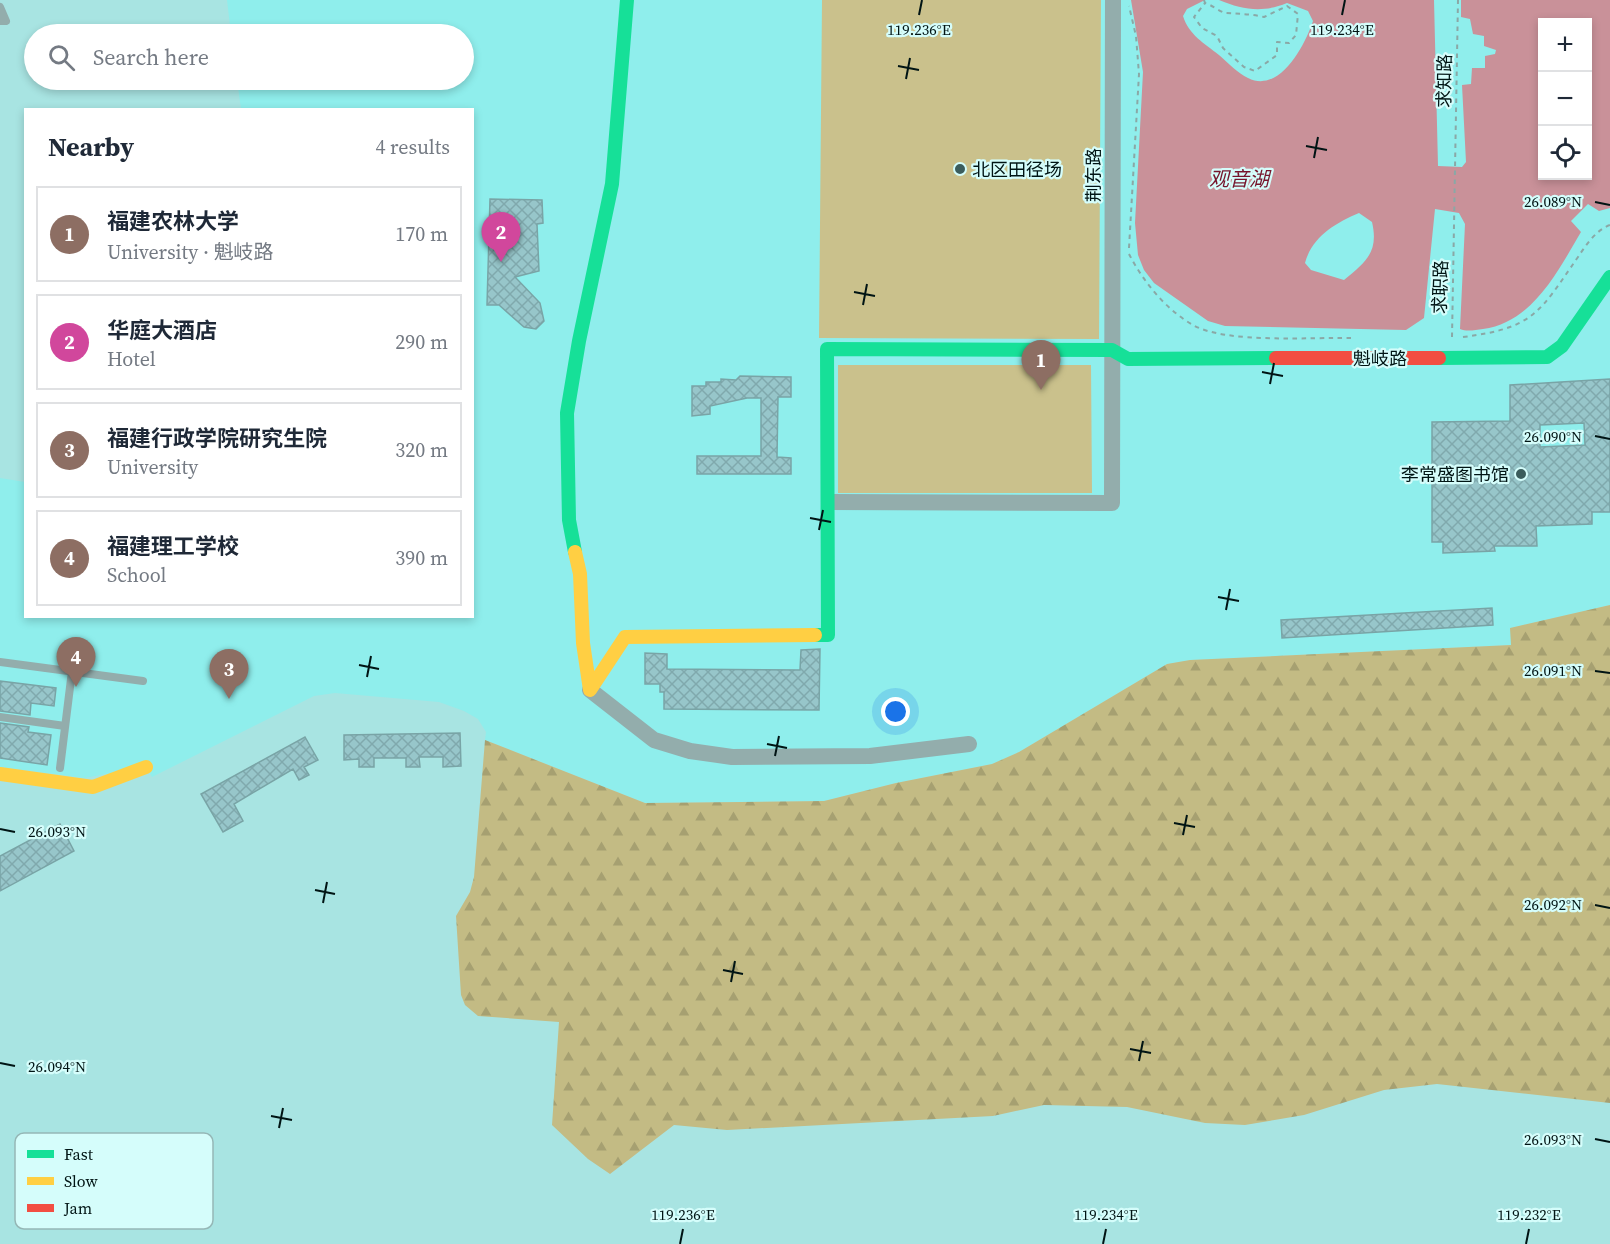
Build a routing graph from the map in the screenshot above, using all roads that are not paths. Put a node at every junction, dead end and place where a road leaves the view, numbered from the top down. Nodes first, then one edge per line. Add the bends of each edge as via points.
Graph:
1 (627, 0) edge
2 (1113, 0) edge
3 (0, 7) edge
4 (0, 21) edge
5 (1610, 277) edge
6 (1113, 350) junction
7 (829, 502) junction
8 (0, 662) edge
9 (72, 671) junction
10 (143, 681) dead end
11 (590, 690) junction
12 (0, 717) edge
13 (65, 726) junction
14 (969, 744) dead end
15 (146, 767) dead end
16 (60, 768) dead end
17 (0, 774) edge

1 - 11 street via 612,184 567,413 569,520 580,574
2 - 6 street, 荆东路
3 - 4 lane via 6,21
5 - 6 street, 魁岐路 via 1551,356 1128,358
6 - 7 street, 荆东路 via 1112,503
6 - 7 street, 魁岐路 via 827,349
7 - 11 street via 828,635 625,637
8 - 9 lane
9 - 10 lane
9 - 13 lane
11 - 14 street via 654,740 690,752 732,757 870,756
12 - 13 lane
13 - 16 lane
15 - 17 street via 93,787

